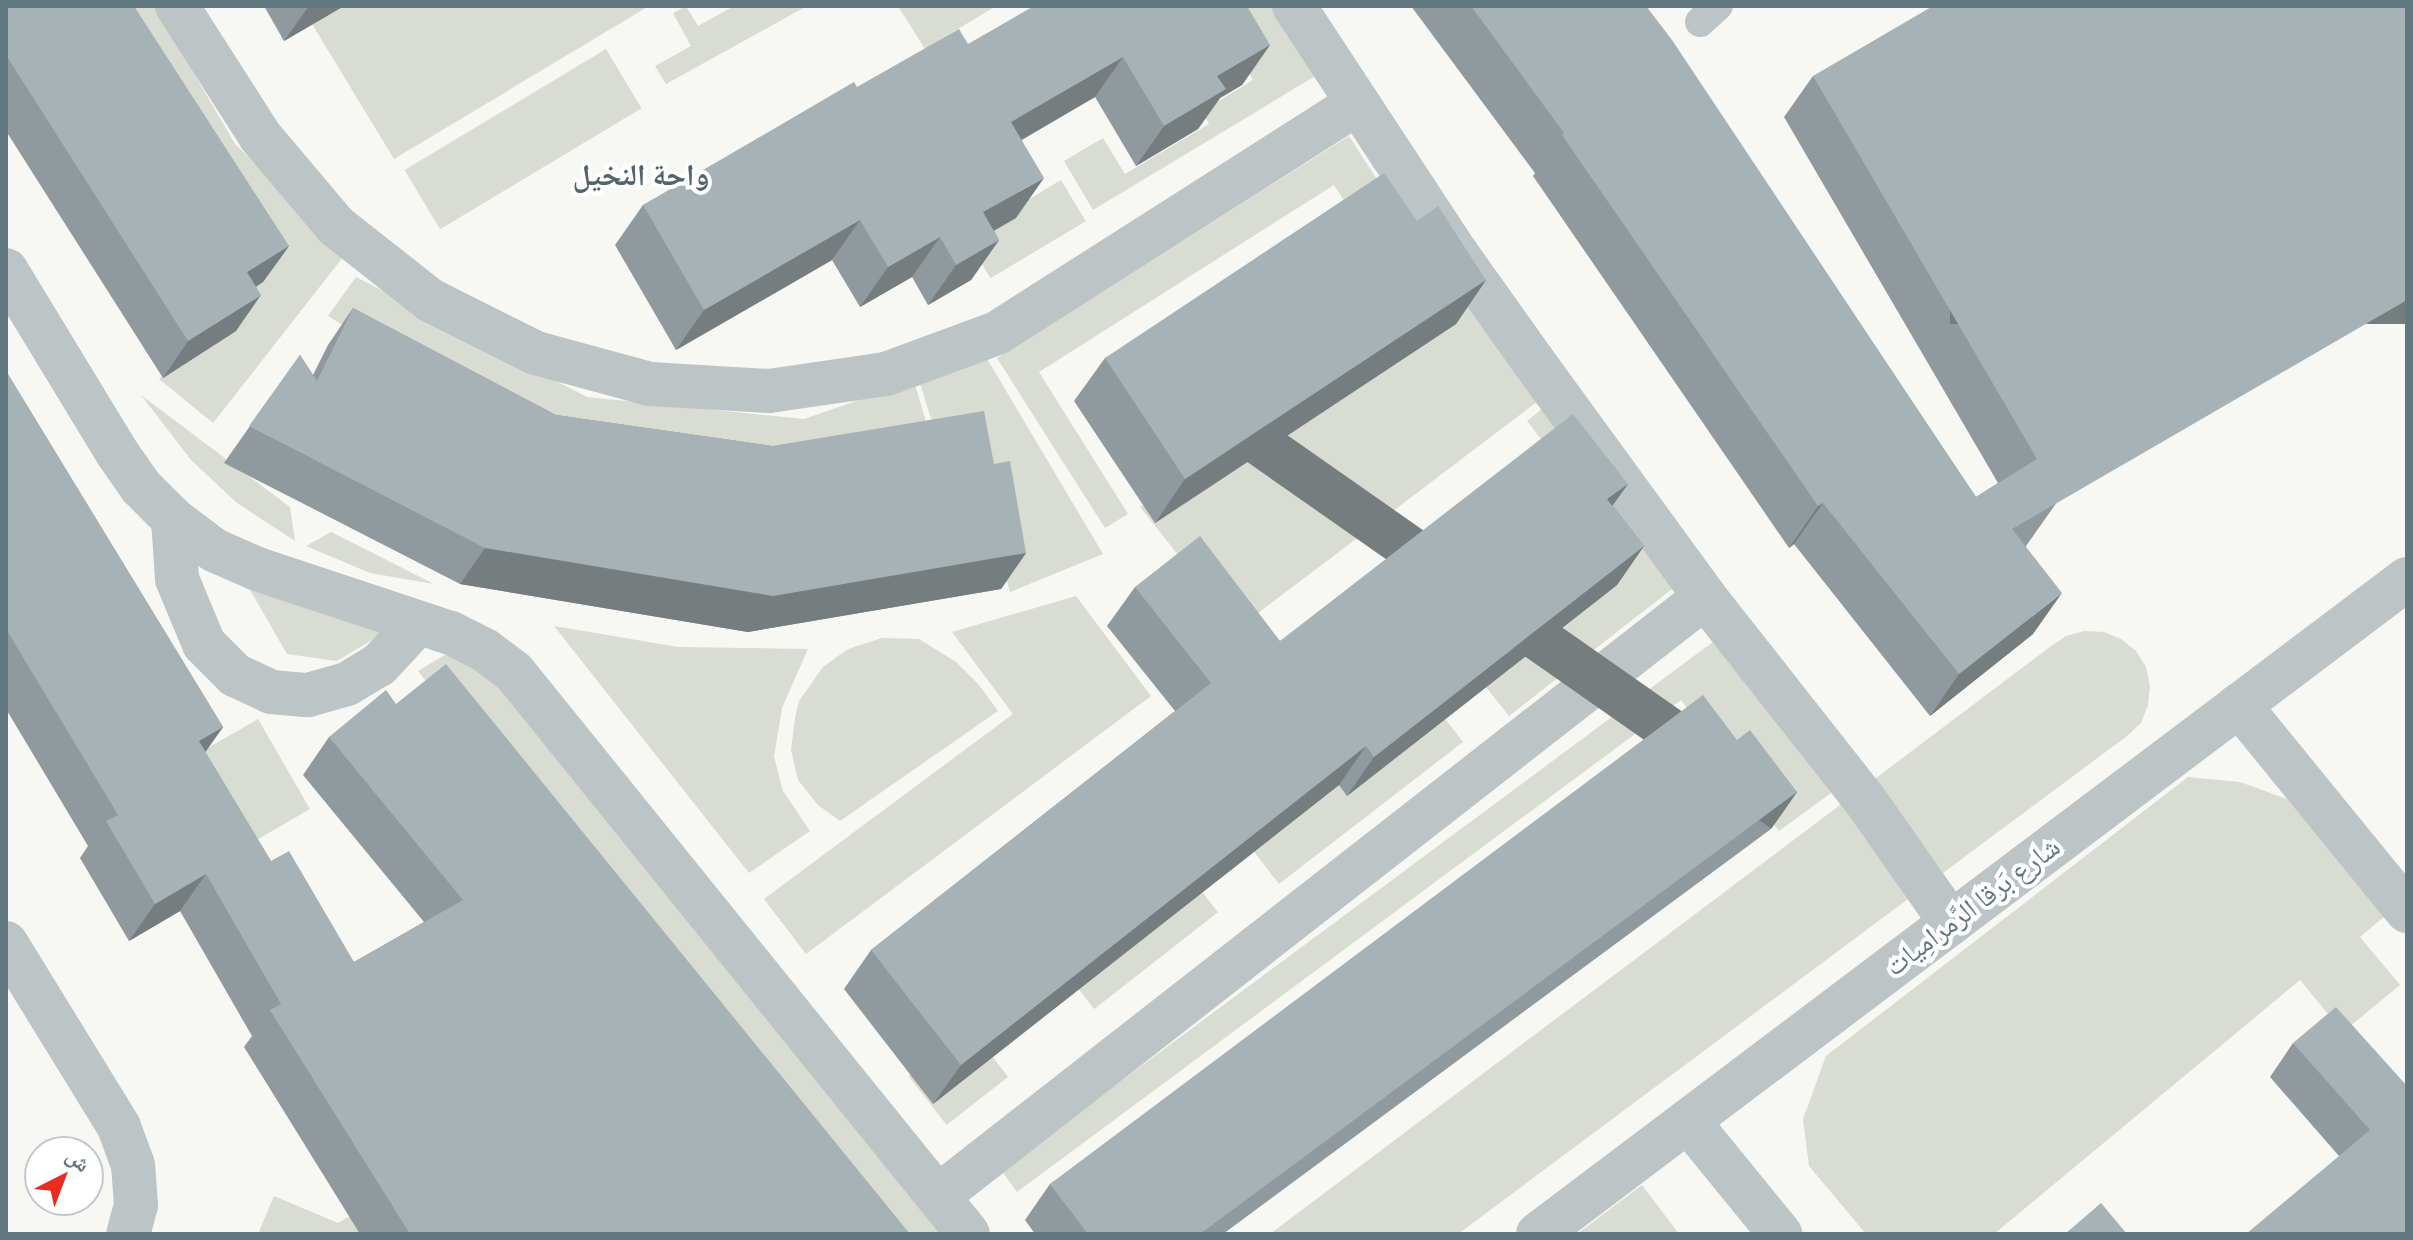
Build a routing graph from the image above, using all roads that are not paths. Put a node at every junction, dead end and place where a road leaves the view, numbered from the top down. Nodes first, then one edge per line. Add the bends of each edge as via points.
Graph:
1 (177, 6) edge
2 (1294, 6) edge
3 (1356, 104) junction
4 (6, 270) edge
5 (173, 519) junction
6 (2407, 579) edge
7 (1705, 597) junction
8 (418, 623) junction
9 (2239, 705) junction
10 (2407, 911) edge
11 (1951, 923) junction
12 (6, 943) edge
13 (1688, 1121) junction
14 (938, 1196) junction
15 (128, 1234) edge
16 (968, 1234) edge
17 (1538, 1234) edge
18 (1780, 1234) edge

1 - 3 street via 260,136 336,226 430,300 536,353 650,384 769,391 886,374 997,333
2 - 3 street
3 - 7 street
4 - 5 street via 118,454
5 - 8 street via 214,550 257,569
5 - 8 street via 177,579 204,644 235,675 271,692 308,695 347,684 379,665
6 - 9 street, شارع بَرقا الرَّمرامِيات
7 - 11 street via 1865,800
7 - 14 street
8 - 14 street via 486,651 539,698
9 - 10 street
9 - 11 street, شارع بَرقا الرَّمرامِيات
11 - 13 street, شارع بَرقا الرَّمرامِيات
12 - 15 street via 119,1127 133,1165 136,1205
13 - 17 street, شارع بَرقا الرَّمرامِيات
13 - 18 street
14 - 16 street

